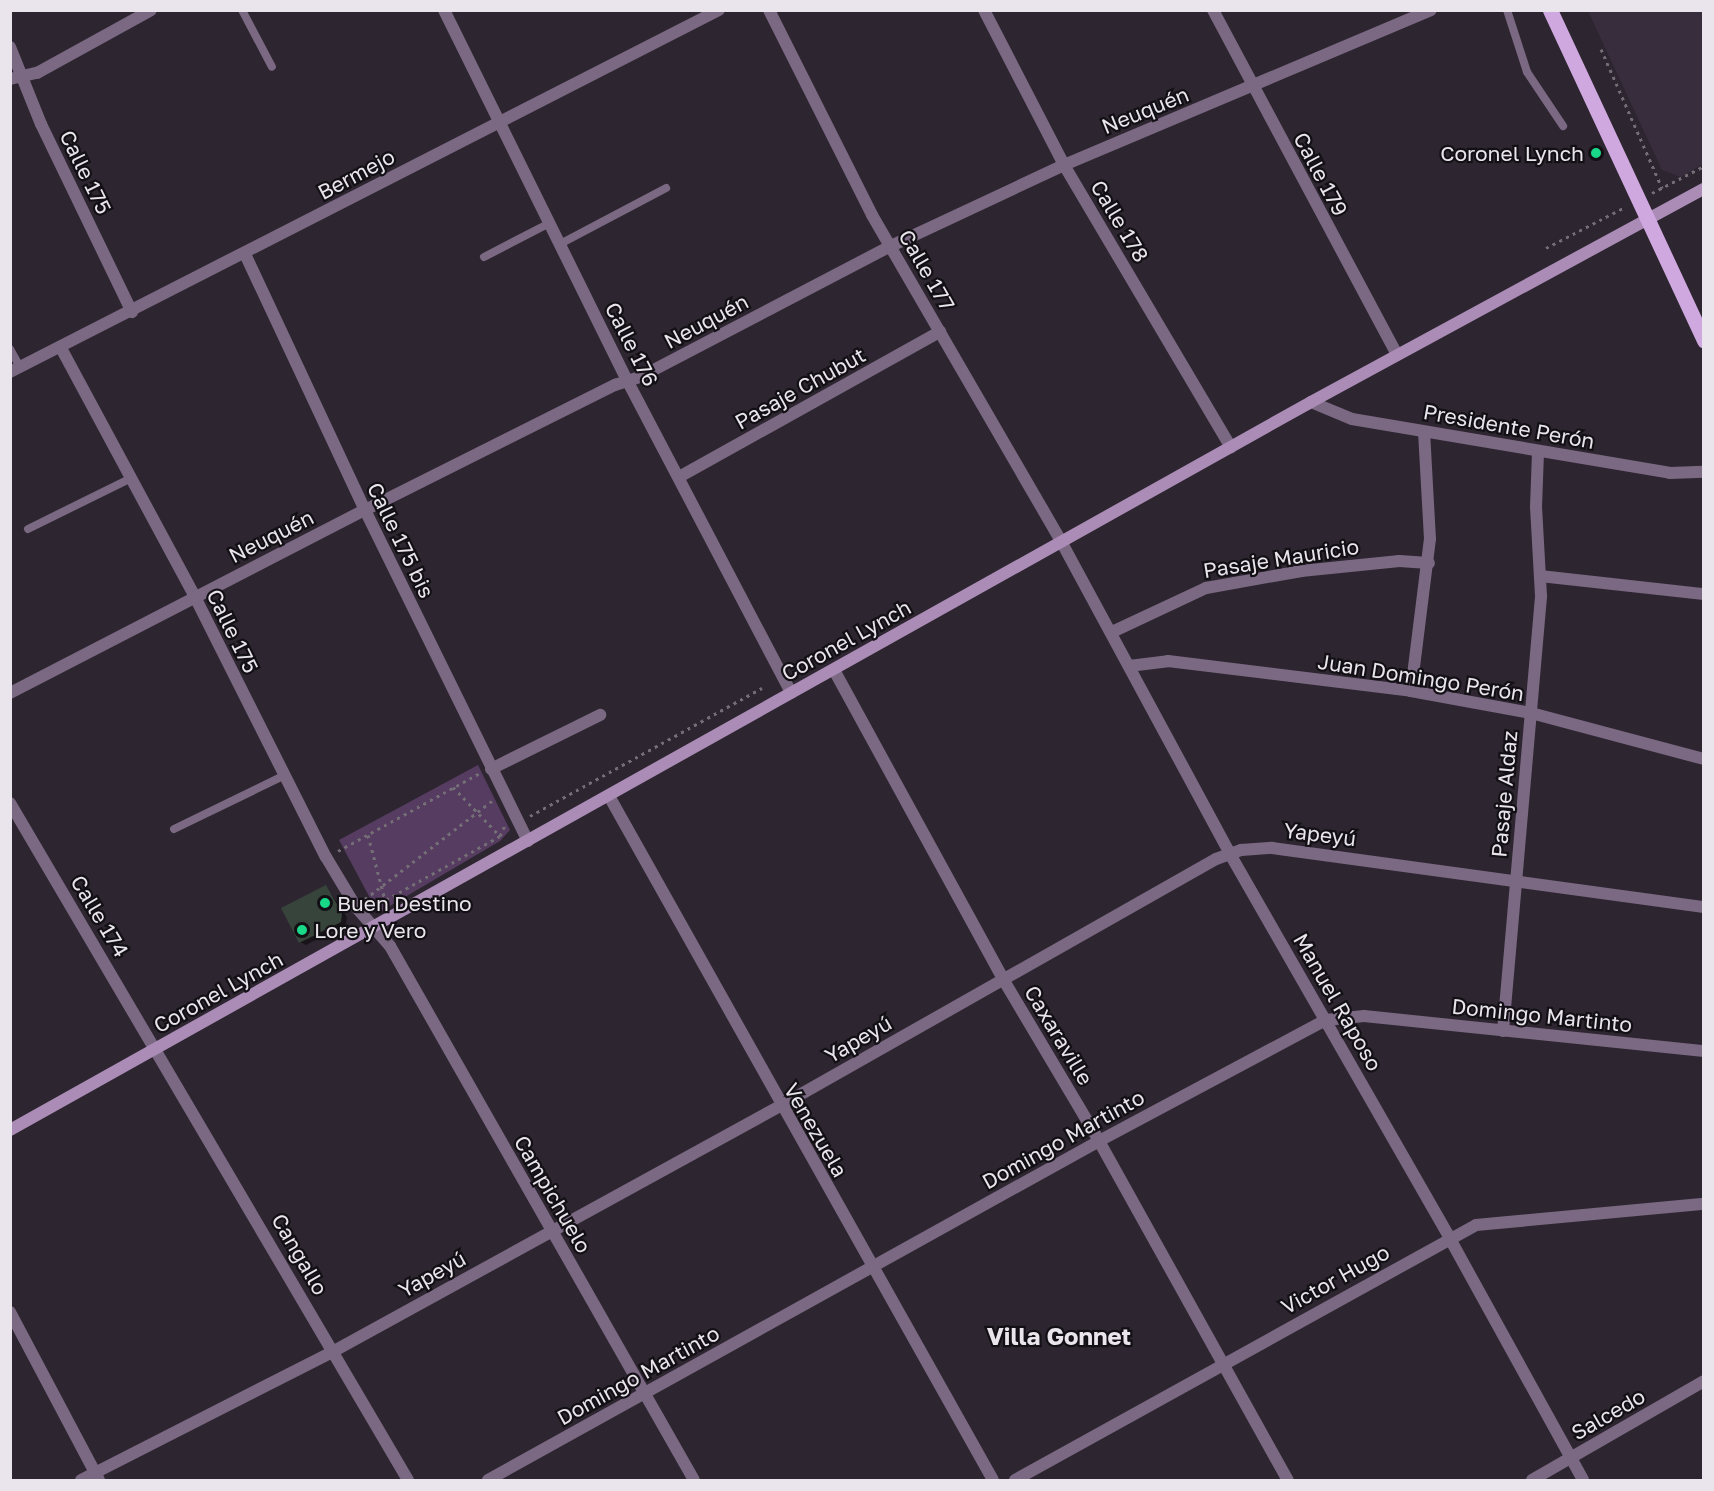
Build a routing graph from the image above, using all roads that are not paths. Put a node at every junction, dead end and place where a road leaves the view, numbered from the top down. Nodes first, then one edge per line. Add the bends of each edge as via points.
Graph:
1 (151, 10) edge
2 (242, 10) edge
3 (444, 10) edge
4 (719, 10) edge
5 (769, 10) edge
6 (984, 10) edge
7 (1213, 10) edge
8 (1431, 10) edge
9 (1507, 10) edge
10 (1550, 10) edge
11 (10, 47) edge
12 (272, 67) dead end
13 (24, 78) junction
14 (10, 79) edge
15 (1253, 87) junction
16 (499, 121) junction
17 (1563, 126) dead end
18 (1064, 165) junction
19 (666, 188) dead end
20 (1704, 189) edge
21 (1648, 220) junction
22 (550, 223) junction
23 (560, 243) junction
24 (891, 246) junction
25 (245, 254) junction
26 (484, 257) dead end
27 (132, 312) junction
28 (940, 332) junction
29 (1704, 341) edge
30 (61, 348) junction
31 (10, 349) edge
32 (1397, 356) junction
33 (15, 370) edge
34 (628, 382) junction
35 (1311, 402) junction
36 (1424, 432) junction
37 (1231, 447) junction
38 (1538, 452) junction
39 (1704, 472) edge
40 (679, 477) junction
41 (131, 478) junction
42 (365, 510) junction
43 (28, 530) dead end
44 (1062, 543) junction
45 (1429, 563) junction
46 (1540, 576) junction
47 (1704, 594) edge
48 (195, 597) junction
49 (1112, 632) junction
50 (1129, 666) junction
51 (834, 669) junction
52 (1411, 691) junction
53 (10, 693) edge
54 (791, 693) junction
55 (1531, 713) junction
56 (600, 715) dead end
57 (1704, 759) edge
58 (491, 769) junction
59 (284, 776) junction
60 (609, 796) junction
61 (10, 803) edge
62 (174, 829) dead end
63 (528, 841) junction
64 (1230, 854) junction
65 (1515, 880) junction
66 (1704, 907) edge
67 (375, 928) junction
68 (1003, 979) junction
69 (1326, 1020) junction
70 (1503, 1031) junction
71 (156, 1048) junction
72 (1704, 1051) edge
73 (780, 1106) junction
74 (10, 1130) edge
75 (1098, 1141) junction
76 (1704, 1204) edge
77 (550, 1229) junction
78 (1449, 1237) junction
79 (873, 1268) junction
80 (10, 1311) edge
81 (334, 1351) junction
82 (1222, 1364) junction
83 (1704, 1381) edge
84 (645, 1393) junction
85 (1571, 1459) junction
86 (97, 1477) edge
87 (81, 1480) edge
88 (408, 1480) edge
89 (488, 1480) edge
90 (694, 1480) edge
91 (993, 1480) edge
92 (1015, 1480) edge
93 (1288, 1480) edge
94 (1532, 1480) edge
95 (1583, 1480) edge

1 - 13 street
2 - 12 lane
3 - 16 street, Calle 176
4 - 16 street, Bermejo
5 - 24 street, Calle 177
6 - 18 street, Calle 178
7 - 15 street, Calle 179
8 - 15 street, Neuquén
9 - 17 lane via 1527,72
10 - 21 main road
11 - 13 street, Calle 175
13 - 14 street
13 - 27 street, Calle 175 via 41,124
15 - 18 street, Neuquén
15 - 32 street, Calle 179
16 - 22 street, Calle 176
16 - 25 street, Bermejo
18 - 24 street, Neuquén
18 - 37 street, Calle 178
19 - 23 lane
20 - 21 main road, Coronel Lynch
21 - 29 main road
21 - 32 main road, Coronel Lynch
22 - 23 street, Calle 176
22 - 26 lane
23 - 34 street, Calle 176
24 - 28 street, Calle 177
24 - 34 street, Neuquén
25 - 27 street, Bermejo
25 - 42 street, Calle 175 bis
27 - 30 street, Bermejo
28 - 40 street, Pasaje Chubut
28 - 44 street, Calle 177
30 - 33 street, Bermejo
30 - 41 street, Calle 175
31 - 33 lane
32 - 35 main road, Coronel Lynch
34 - 40 street, Calle 176
34 - 42 street, Neuquén
35 - 36 street, Presidente Perón via 1353,419
35 - 37 main road, Coronel Lynch
36 - 38 street, Presidente Perón
36 - 45 street
37 - 44 main road, Coronel Lynch
38 - 39 street, Presidente Perón via 1670,473
38 - 46 street, Pasaje Aldaz
40 - 54 street, Calle 176
41 - 43 lane
41 - 48 street, Calle 175
42 - 48 street, Neuquén
42 - 58 street, Calle 175 bis
44 - 49 street, Manuel Raposo
44 - 51 main road, Coronel Lynch
45 - 49 street, Pasaje Mauricio via 1399,561 1301,571 1206,588
45 - 52 street
46 - 47 street
46 - 55 street, Pasaje Aldaz
48 - 53 street, Neuquén
48 - 59 street, Calle 175
49 - 50 street, Manuel Raposo
50 - 52 street, Juan Domingo Perón via 1168,661
50 - 64 street, Manuel Raposo
51 - 54 main road, Coronel Lynch
51 - 68 street, Caxaraville
52 - 55 street, Juan Domingo Perón
54 - 60 main road, Coronel Lynch
55 - 57 street, Juan Domingo Perón
55 - 65 street, Pasaje Aldaz
56 - 58 street
58 - 63 street, Calle 175 bis via 511,822
59 - 62 lane
59 - 67 street, Calle 175 via 326,857 359,911
60 - 63 main road, Coronel Lynch
60 - 73 street, Venezuela
61 - 71 street, Calle 174
63 - 67 main road, Coronel Lynch
64 - 65 street, Yapeyú via 1272,848
64 - 68 street, Yapeyú
64 - 69 street, Manuel Raposo
65 - 66 street, Yapeyú
65 - 70 street, Pasaje Aldaz
67 - 71 main road, Coronel Lynch
67 - 77 street, Campichuelo via 390,946
68 - 73 street, Yapeyú
68 - 75 street, Caxaraville
69 - 70 street, Domingo Martinto via 1364,1016
69 - 75 street, Domingo Martinto
69 - 78 street, Manuel Raposo
70 - 72 street, Domingo Martinto
71 - 74 main road, Coronel Lynch
71 - 81 street, Cangallo
73 - 77 street, Yapeyú
73 - 79 street, Venezuela
75 - 79 street, Domingo Martinto
75 - 82 street, Caxaraville
76 - 78 street, Victor Hugo via 1476,1226
77 - 81 street, Yapeyú
77 - 84 street, Campichuelo
78 - 82 street, Victor Hugo
78 - 85 street, Manuel Raposo
79 - 84 street, Domingo Martinto
79 - 91 street, Venezuela
80 - 86 street
81 - 86 street, Yapeyú
81 - 88 street, Cangallo
82 - 92 street, Victor Hugo
82 - 93 street, Caxaraville
83 - 85 street, Salcedo
84 - 89 street, Domingo Martinto
84 - 90 street, Campichuelo
85 - 94 street, Salcedo
85 - 95 street, Manuel Raposo
86 - 87 street, Yapeyú

